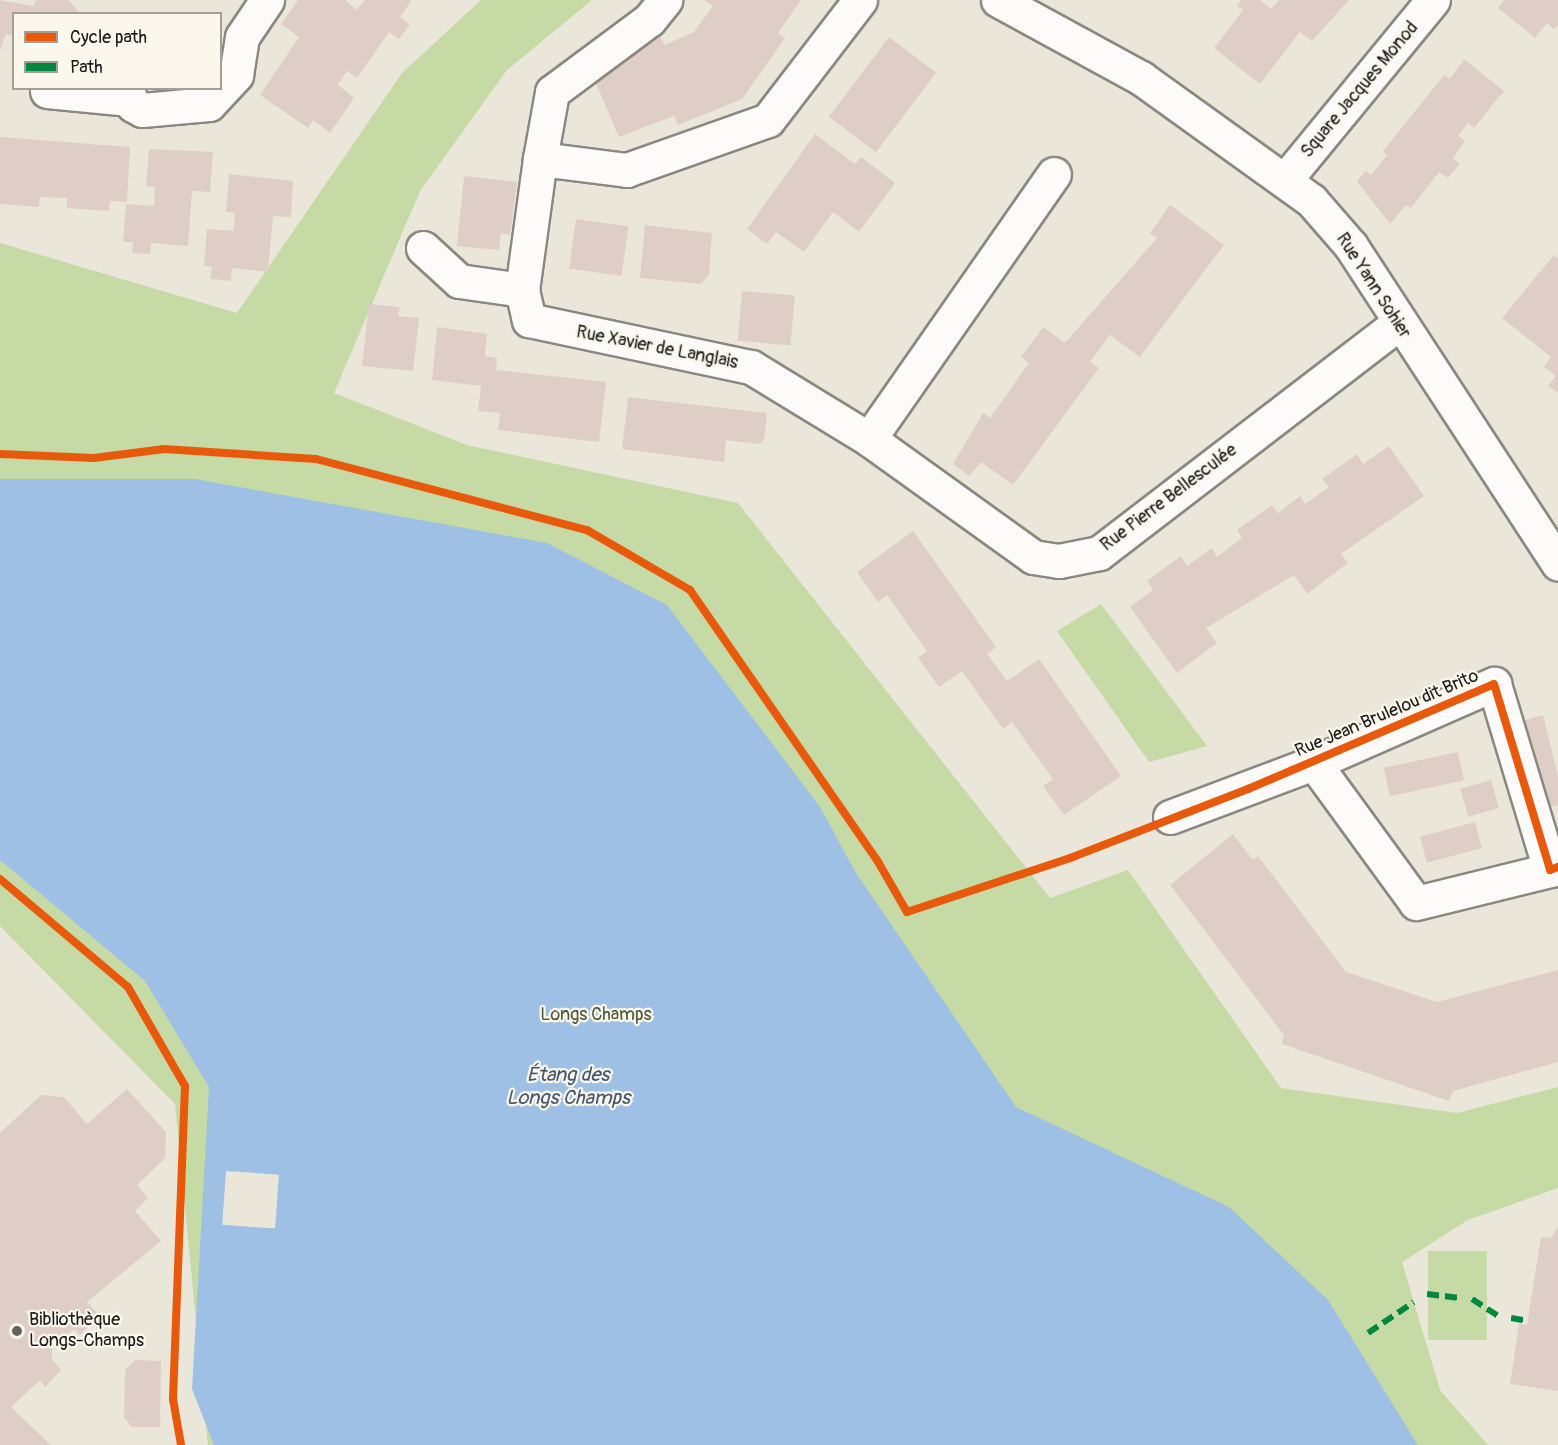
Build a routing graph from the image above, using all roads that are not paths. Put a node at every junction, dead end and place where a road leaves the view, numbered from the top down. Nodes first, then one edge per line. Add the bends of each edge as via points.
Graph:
1 (267, 0) edge
2 (665, 0) edge
3 (860, 0) edge
4 (998, 0) edge
5 (1433, 0) edge
6 (231, 36) edge
7 (47, 91) dead end
8 (128, 94) edge
9 (540, 159) junction
10 (1054, 174) dead end
11 (1285, 180) junction
12 (423, 248) dead end
13 (522, 290) junction
14 (1397, 324) junction
15 (868, 439) junction
16 (1558, 564) edge
17 (1314, 763) junction
18 (1170, 817) dead end
19 (1554, 868) edge

1 - 6 street
2 - 9 street, Rue Xavier de Langlais via 649,20 552,92
3 - 9 street via 768,120 627,170
4 - 11 street, Rue Yann Sohier via 1141,78
5 - 11 street, Square Jacques Monod
6 - 8 street via 236,75 209,104 142,110
7 - 8 street
9 - 13 street, Rue Xavier de Langlais
10 - 15 street
11 - 14 street, Rue Yann Sohier via 1351,246
12 - 13 street via 459,281
13 - 15 street, Rue Xavier de Langlais via 529,320 605,340 751,367
14 - 15 street, Rue Pierre Bellesculée via 1099,553 1086,557 1033,557
14 - 16 street, Rue Yann Sohier
17 - 18 street, Rue Jean Brulelou dit Brito
17 - 19 street, Rue Jean Brulelou dit Brito via 1416,903
17 - 19 street, Rue Jean Brulelou dit Brito via 1494,684

